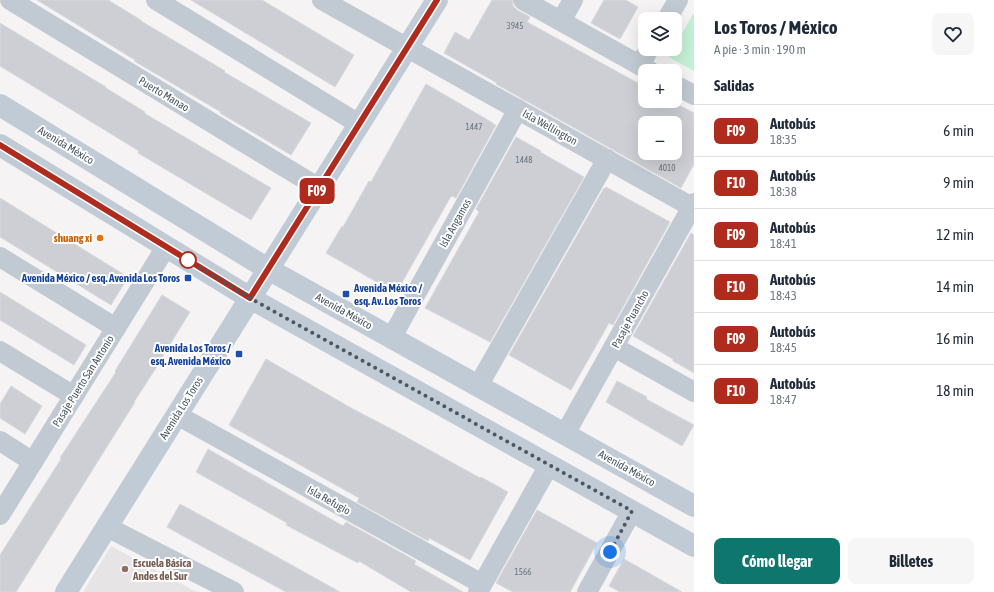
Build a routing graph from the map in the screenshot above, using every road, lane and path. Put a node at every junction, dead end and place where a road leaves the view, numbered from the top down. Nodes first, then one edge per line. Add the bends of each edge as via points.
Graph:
1 (10, 0) edge
2 (156, 0) edge
3 (322, 0) edge
4 (437, 0) edge
5 (523, 0) edge
6 (573, 0) edge
7 (678, 0) edge
8 (671, 12) edge
9 (561, 21) junction
10 (407, 47) junction
11 (646, 62) edge
12 (682, 89) edge
13 (694, 96) edge
14 (0, 104) edge
15 (518, 109) junction
16 (359, 124) junction
17 (0, 145) edge
18 (607, 159) junction
19 (318, 188) junction
20 (693, 205) edge
21 (166, 247) junction
22 (0, 257) edge
23 (268, 268) junction
24 (250, 298) junction
25 (116, 328) junction
26 (392, 337) junction
27 (614, 348) junction
28 (0, 351) edge
29 (478, 386) junction
30 (694, 392) edge
31 (74, 396) junction
32 (177, 415) junction
33 (565, 434) junction
34 (0, 441) edge
35 (33, 462) junction
36 (549, 465) junction
37 (694, 506) edge
38 (632, 511) junction
39 (0, 515) edge
40 (107, 526) junction
41 (694, 546) edge
42 (480, 588) edge
43 (66, 592) edge
44 (234, 592) edge
45 (588, 592) edge

1 - 19 street, Puerto Manao
2 - 16 street
3 - 10 street, Isla Wellington
4 - 10 main road, Avenida Los Toros
5 - 9 street
6 - 9 street
7 - 8 street
9 - 11 street
10 - 15 street, Isla Wellington
10 - 16 main road, Avenida Los Toros
12 - 13 street
14 - 23 main road, Avenida México
15 - 18 street, Isla Wellington
15 - 26 street, Isla Angamos
16 - 19 main road, Avenida Los Toros
17 - 21 main road
18 - 20 street, Isla Wellington
18 - 29 street
19 - 23 main road, Avenida Los Toros
20 - 27 street, Pasaje Puancho
21 - 24 main road
21 - 25 street, Pasaje Puerto San Antonio
22 - 25 street
23 - 24 main road, Avenida Los Toros
23 - 26 main road, Avenida México
24 - 32 main road, Avenida Los Toros
24 - 36 main road
25 - 31 street, Pasaje Puerto San Antonio
26 - 29 main road, Avenida México
27 - 30 street
27 - 33 street, Pasaje Puancho
28 - 31 street
29 - 33 main road, Avenida México
31 - 35 street, Pasaje Puerto San Antonio
32 - 40 main road, Avenida Los Toros
32 - 42 street, Isla Refugio
33 - 37 main road, Avenida México
34 - 35 street
35 - 39 street, Pasaje Puerto San Antonio
36 - 38 main road
36 - 42 street
38 - 41 main road
38 - 45 street
40 - 43 main road, Avenida Los Toros
40 - 44 street

